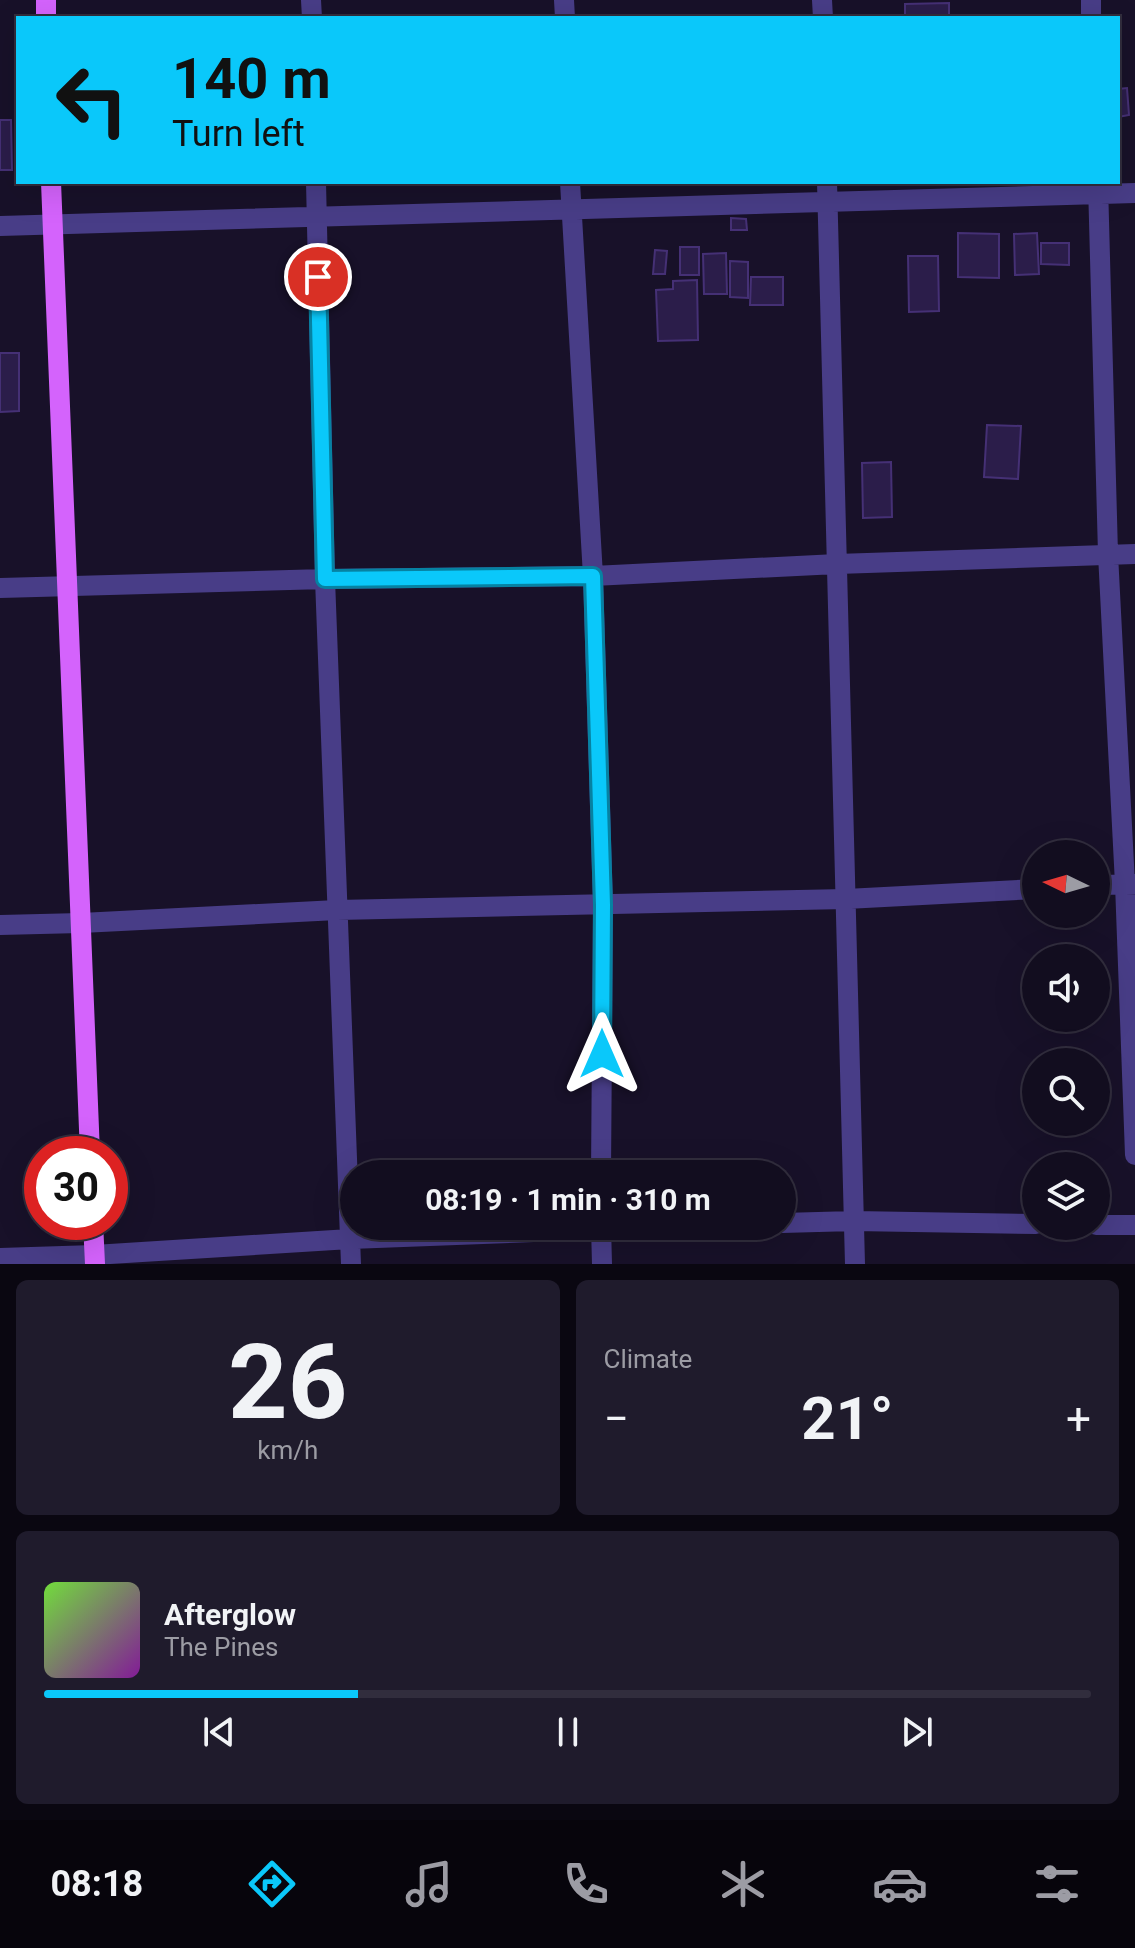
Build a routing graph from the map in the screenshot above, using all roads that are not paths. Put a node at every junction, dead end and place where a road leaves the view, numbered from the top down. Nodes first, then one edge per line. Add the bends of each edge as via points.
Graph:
1 (51, 184) edge
2 (316, 184) edge
3 (570, 184) edge
4 (1098, 188) edge
5 (827, 192) edge
6 (1135, 193) edge
7 (571, 209) junction
8 (317, 216) junction
9 (53, 224) junction
10 (0, 226) edge
11 (1108, 554) junction
12 (1135, 554) edge
13 (837, 564) junction
14 (593, 576) junction
15 (325, 579) junction
16 (67, 585) junction
17 (0, 588) edge
18 (1130, 884) edge
19 (1110, 885) edge
20 (1022, 890) edge
21 (846, 899) junction
22 (603, 905) junction
23 (337, 910) junction
24 (81, 923) junction
25 (0, 925) edge
26 (89, 1136) edge
27 (1135, 1155) edge
28 (347, 1160) edge
29 (601, 1160) edge
30 (854, 1221) junction
31 (796, 1223) edge
32 (1022, 1224) edge
33 (1110, 1225) edge
34 (1135, 1225) edge
35 (93, 1240) edge
36 (340, 1240) edge
37 (350, 1240) edge
38 (601, 1240) edge
39 (0, 1258) edge
40 (94, 1260) edge
41 (351, 1264) edge
42 (602, 1264) edge
43 (855, 1264) edge

1 - 9 main road
2 - 8 street
3 - 7 street
4 - 5 street
4 - 6 street
4 - 11 street
5 - 7 street
5 - 13 street
7 - 8 street
7 - 14 street
8 - 9 street
8 - 15 street
9 - 10 street
9 - 16 main road
11 - 12 street
11 - 13 street
11 - 18 street
13 - 14 street
13 - 21 street
14 - 15 street
14 - 22 street
15 - 16 street
15 - 23 street
16 - 17 street
16 - 24 main road
18 - 19 street
18 - 27 street
20 - 21 street
21 - 22 street
21 - 30 street
22 - 23 street
22 - 29 street
23 - 24 street
23 - 28 street
24 - 25 street
24 - 26 main road
30 - 31 street
30 - 32 street
30 - 43 street
33 - 34 street
35 - 40 main road
36 - 40 street
37 - 41 street
38 - 42 street
39 - 40 street

